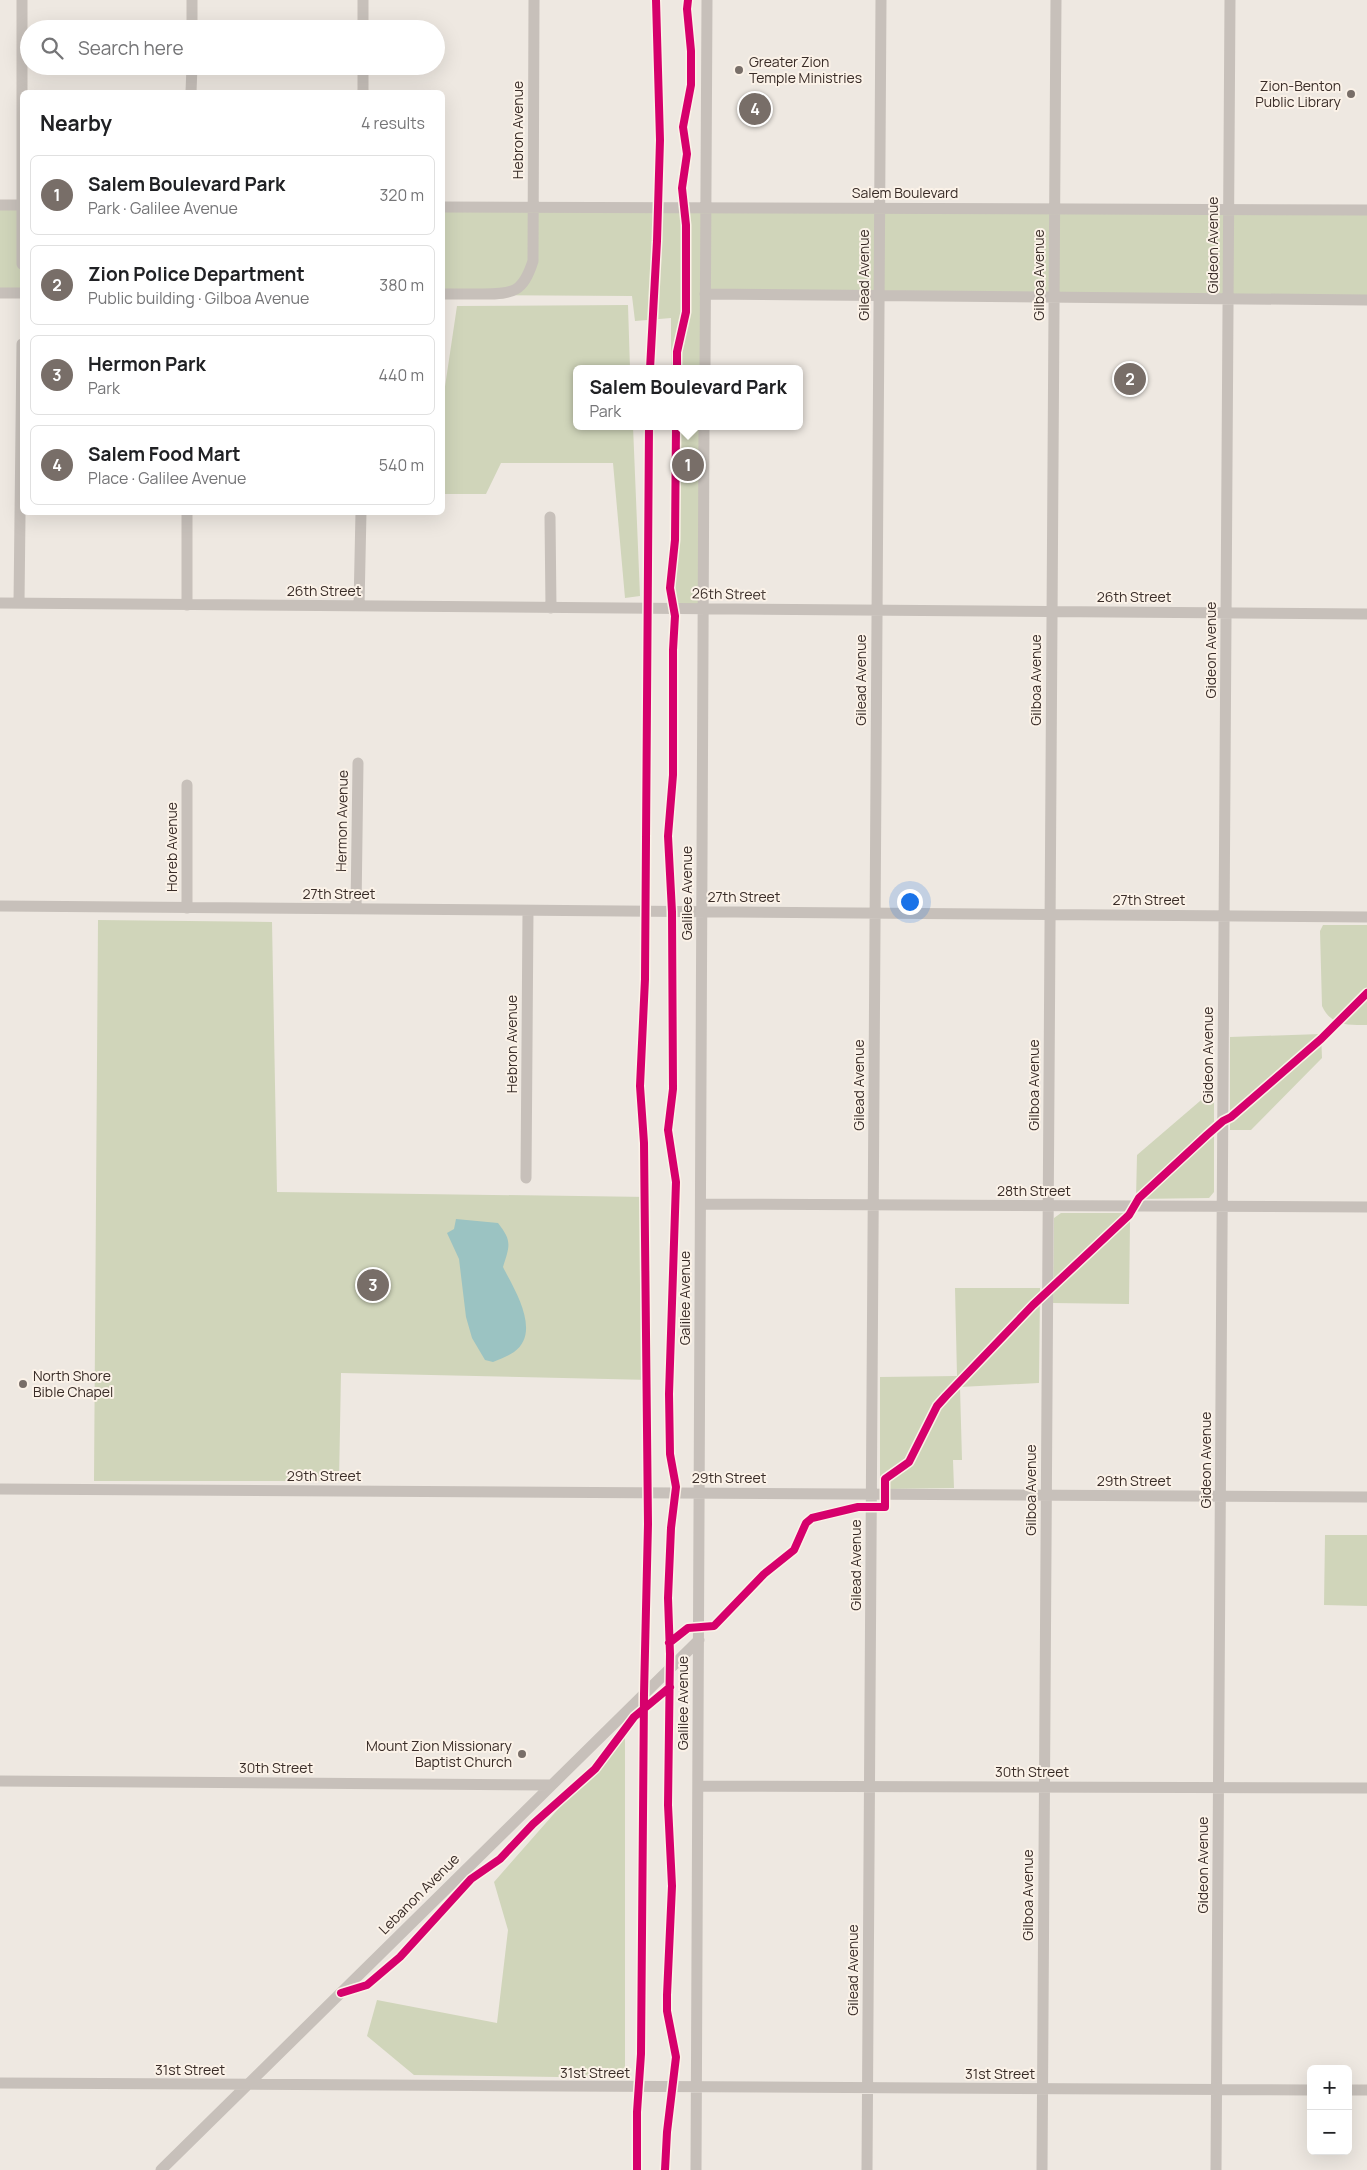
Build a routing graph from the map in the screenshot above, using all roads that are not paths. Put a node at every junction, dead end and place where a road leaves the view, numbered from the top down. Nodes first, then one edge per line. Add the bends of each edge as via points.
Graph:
1 (22, 0) edge
2 (192, 0) edge
3 (364, 0) edge
4 (534, 0) edge
5 (707, 0) edge
6 (881, 0) edge
7 (1056, 0) edge
8 (1230, 0) edge
9 (22, 20) edge
10 (192, 20) edge
11 (363, 20) edge
12 (22, 75) edge
13 (192, 75) edge
14 (363, 75) edge
15 (22, 90) edge
16 (192, 90) edge
17 (363, 90) edge
18 (0, 205) edge
19 (20, 205) edge
20 (445, 207) edge
21 (532, 207) junction
22 (706, 207) junction
23 (879, 208) junction
24 (1054, 209) junction
25 (1228, 209) junction
26 (1367, 210) edge
27 (0, 293) edge
28 (20, 293) edge
29 (445, 294) edge
30 (705, 294) junction
31 (879, 296) junction
32 (1054, 297) junction
33 (1227, 298) junction
34 (1367, 300) edge
35 (705, 365) edge
36 (704, 430) edge
37 (20, 515) edge
38 (187, 515) edge
39 (361, 515) edge
40 (550, 517) dead end
41 (0, 603) edge
42 (19, 604) junction
43 (187, 605) junction
44 (359, 606) junction
45 (551, 608) junction
46 (704, 609) junction
47 (877, 610) junction
48 (1052, 612) junction
49 (1226, 613) junction
50 (1367, 614) edge
51 (358, 764) dead end
52 (187, 785) dead end
53 (0, 906) edge
54 (188, 908) junction
55 (356, 909) junction
56 (528, 911) junction
57 (702, 912) junction
58 (875, 913) junction
59 (1050, 914) junction
60 (1225, 916) junction
61 (1367, 916) edge
62 (526, 1178) dead end
63 (701, 1204) junction
64 (873, 1205) junction
65 (1048, 1206) junction
66 (1222, 1207) junction
67 (1367, 1207) edge
68 (0, 1489) edge
69 (699, 1493) junction
70 (871, 1494) junction
71 (1046, 1495) junction
72 (1220, 1496) junction
73 (1367, 1497) edge
74 (699, 1640) junction
75 (0, 1781) edge
76 (551, 1785) junction
77 (698, 1786) junction
78 (869, 1787) junction
79 (1044, 1787) junction
80 (1219, 1788) junction
81 (1367, 1788) edge
82 (0, 2083) edge
83 (247, 2085) junction
84 (696, 2088) junction
85 (867, 2089) junction
86 (1042, 2089) junction
87 (1217, 2090) junction
88 (1307, 2090) edge
89 (1352, 2090) edge
90 (1367, 2090) edge
91 (161, 2170) edge
92 (696, 2170) edge
93 (867, 2170) edge
94 (1042, 2170) edge
95 (1216, 2170) edge

1 - 9 street
2 - 10 street
3 - 11 street
4 - 21 street, Hebron Avenue
5 - 22 street
6 - 23 street, Gilead Avenue
7 - 24 street, Gilboa Avenue
8 - 25 street, Gideon Avenue
12 - 15 street
13 - 16 street
14 - 17 street
18 - 19 street
20 - 21 street, Salem Boulevard
21 - 22 street, Salem Boulevard
21 - 29 street, Hebron Avenue via 533,261 522,283 508,294
22 - 23 street, Salem Boulevard
22 - 30 street
23 - 24 street, Salem Boulevard
23 - 31 street, Gilead Avenue
24 - 25 street, Salem Boulevard
24 - 32 street, Gilboa Avenue
25 - 26 street, Salem Boulevard
25 - 33 street, Gideon Avenue
27 - 28 street
30 - 31 street
30 - 35 street
31 - 32 street
31 - 47 street, Gilead Avenue
32 - 33 street
32 - 48 street, Gilboa Avenue
33 - 34 street
33 - 49 street, Gideon Avenue
36 - 46 street, Galilee Avenue
37 - 42 street
38 - 43 street
39 - 44 street
40 - 45 street
41 - 42 street, 26th Street
42 - 43 street, 26th Street
43 - 44 street, 26th Street
44 - 45 street, 26th Street
45 - 46 street, 26th Street
46 - 47 street, 26th Street
46 - 57 street, Galilee Avenue
47 - 48 street, 26th Street
47 - 58 street, Gilead Avenue
48 - 49 street, 26th Street
48 - 59 street, Gilboa Avenue
49 - 50 street, 26th Street
49 - 60 street, Gideon Avenue
51 - 55 street, Hermon Avenue
52 - 54 street, Horeb Avenue
53 - 54 street, 27th Street
54 - 55 street, 27th Street
55 - 56 street, 27th Street
56 - 57 street, 27th Street
56 - 62 street, Hebron Avenue
57 - 58 street, 27th Street
57 - 63 street, Galilee Avenue
58 - 59 street, 27th Street
58 - 64 street, Gilead Avenue
59 - 60 street, 27th Street
59 - 65 street, Gilboa Avenue
60 - 61 street, 27th Street
60 - 66 street, Gideon Avenue
63 - 64 street, 28th Street
63 - 69 street, Galilee Avenue
64 - 65 street, 28th Street
64 - 70 street, Gilead Avenue
65 - 66 street, 28th Street
65 - 71 street, Gilboa Avenue
66 - 67 street, 28th Street
66 - 72 street, Gideon Avenue
68 - 69 street, 29th Street
69 - 70 street, 29th Street
69 - 74 street, Galilee Avenue
70 - 71 street, 29th Street
70 - 78 street, Gilead Avenue
71 - 72 street, 29th Street
71 - 79 street, Gilboa Avenue
72 - 73 street, 29th Street
72 - 80 street, Gideon Avenue
74 - 76 street, Lebanon Avenue
74 - 77 street, Galilee Avenue
75 - 76 street, 30th Street
76 - 83 street, Lebanon Avenue
77 - 78 street, 30th Street
77 - 84 street, Galilee Avenue
78 - 79 street, 30th Street
78 - 85 street, Gilead Avenue
79 - 80 street, 30th Street
79 - 86 street, Gilboa Avenue
80 - 81 street, 30th Street
80 - 87 street, Gideon Avenue
82 - 83 street, 31st Street
83 - 84 street, 31st Street
83 - 91 street, Lebanon Avenue
84 - 85 street, 31st Street
84 - 92 street, Galilee Avenue
85 - 86 street, 31st Street
85 - 93 street, Gilead Avenue
86 - 87 street, 31st Street
86 - 94 street, Gilboa Avenue
87 - 88 street, 31st Street
87 - 95 street, Gideon Avenue
89 - 90 street

